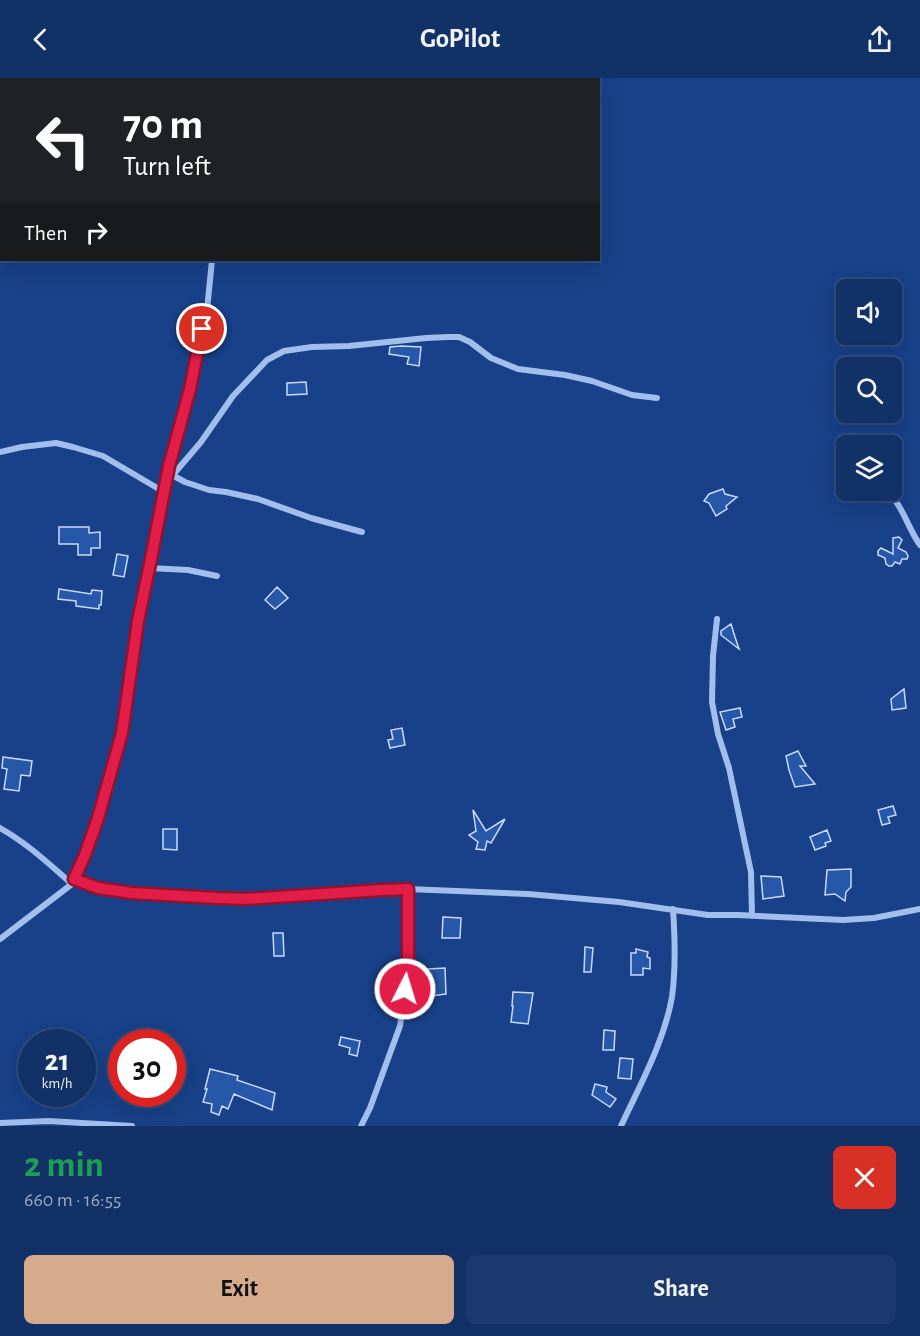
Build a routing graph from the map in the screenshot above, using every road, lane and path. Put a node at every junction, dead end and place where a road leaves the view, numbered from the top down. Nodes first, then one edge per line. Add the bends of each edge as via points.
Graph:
1 (213, 261) edge
2 (657, 398) dead end
3 (0, 452) edge
4 (172, 475) junction
5 (165, 483) junction
6 (164, 492) junction
7 (896, 501) edge
8 (362, 532) dead end
9 (920, 545) edge
10 (150, 568) junction
11 (217, 576) dead end
12 (717, 619) dead end
13 (0, 828) edge
14 (73, 881) junction
15 (408, 889) junction
16 (673, 909) junction
17 (920, 909) edge
18 (752, 916) junction
19 (0, 939) edge
20 (0, 1123) edge
21 (132, 1126) edge
22 (361, 1126) edge
23 (621, 1126) edge

1 - 5 street via 190,389
2 - 4 street via 632,395 592,381 518,369 459,338 284,351 267,360 233,396
3 - 6 street via 56,443 74,447 103,456
4 - 5 street
4 - 8 street via 209,490 258,499
5 - 6 street
6 - 10 street
7 - 9 street
10 - 11 street
10 - 14 street via 122,733 98,818
12 - 18 street via 712,702 751,872
13 - 14 street
14 - 15 street via 132,893 246,899
14 - 19 street
15 - 16 street via 528,894
15 - 22 street via 408,971 400,1026
16 - 18 street
16 - 23 street via 672,996 639,1089
17 - 18 street via 843,920
20 - 21 street via 49,1121

